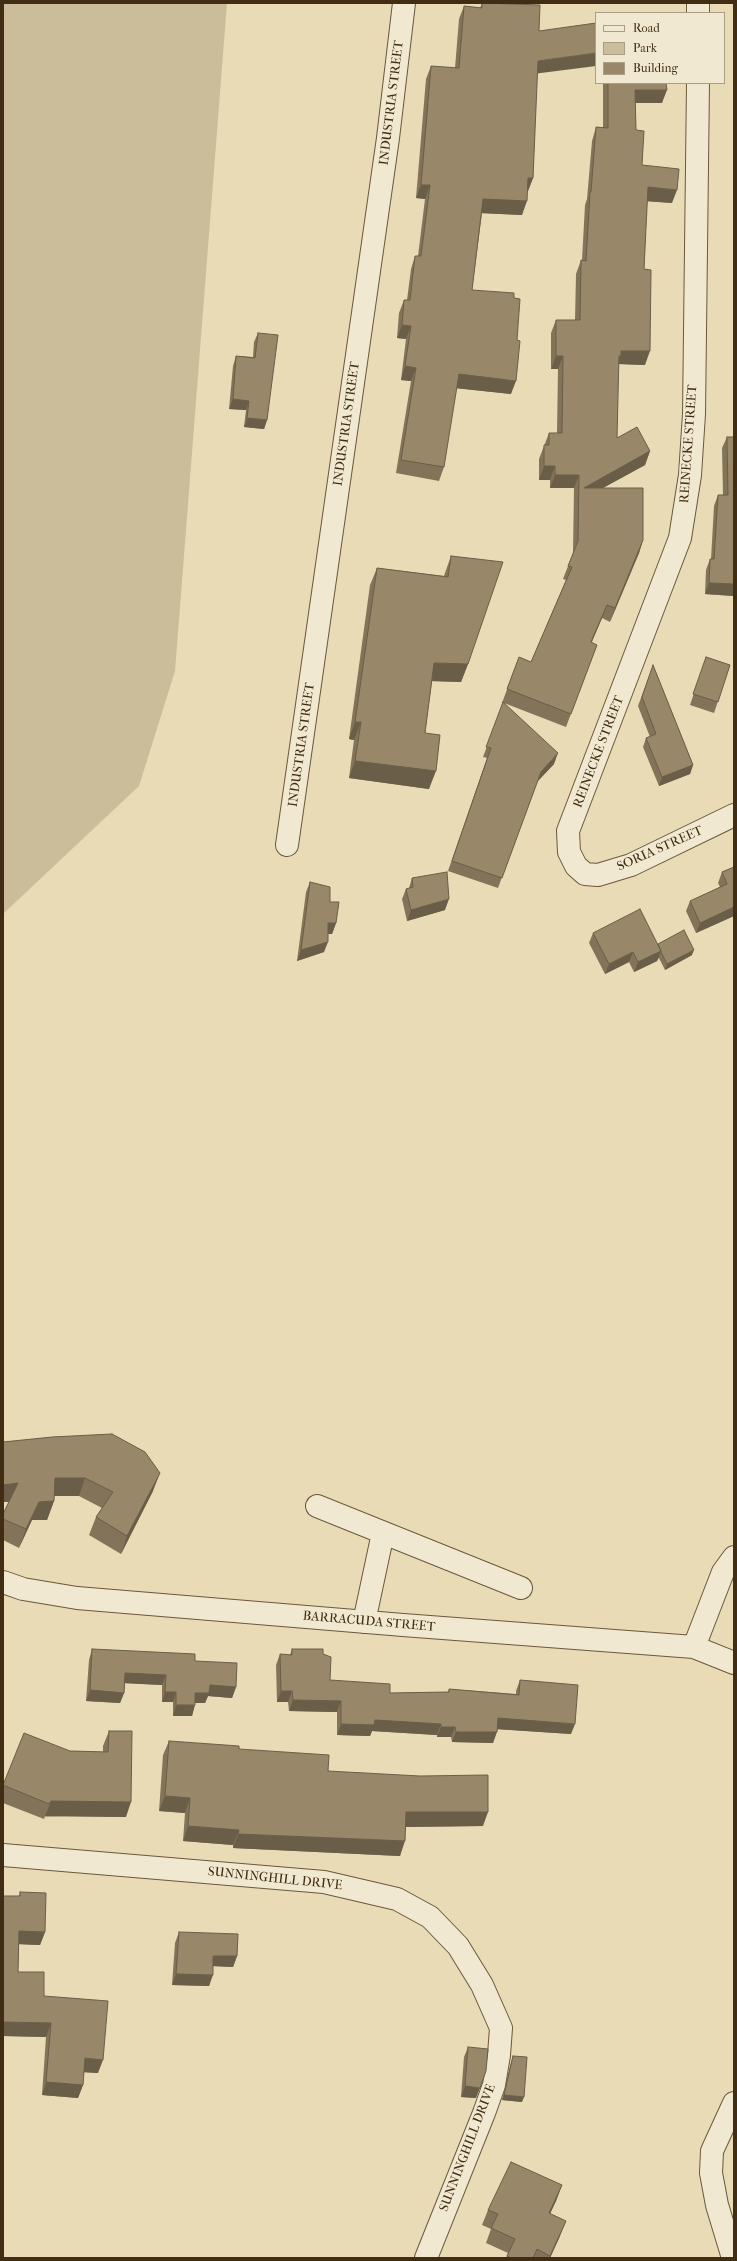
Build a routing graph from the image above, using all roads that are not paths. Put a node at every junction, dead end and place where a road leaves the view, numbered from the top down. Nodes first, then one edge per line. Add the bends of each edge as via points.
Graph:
1 (404, 3) edge
2 (698, 84) edge
3 (734, 815) edge
4 (568, 831) joint
5 (287, 845) dead end
6 (317, 1506) dead end
7 (383, 1532) junction
8 (734, 1557) edge
9 (3, 1582) edge
10 (521, 1588) dead end
11 (364, 1622) junction
12 (694, 1647) junction
13 (734, 1663) edge
14 (3, 1854) edge
15 (734, 2103) edge
16 (426, 2258) edge
17 (733, 2258) edge

1 - 5 street, INDUSTRIA STREET via 388,138
2 - 4 street, REINECKE STREET via 694,414 690,475 680,538
3 - 4 street, SORIA STREET via 631,865 598,875 585,874 576,866 569,852
6 - 7 street
7 - 10 street
7 - 11 street
8 - 12 street via 723,1572
9 - 11 street, BARRACUDA STREET via 23,1589 77,1598
11 - 12 street, BARRACUDA STREET
12 - 13 street, BARRACUDA STREET
14 - 16 street, SUNNINGHILL DRIVE via 324,1882 397,1898 430,1917 458,1946 482,1985 501,2028 492,2092
15 - 17 street via 712,2151 711,2173 717,2205

